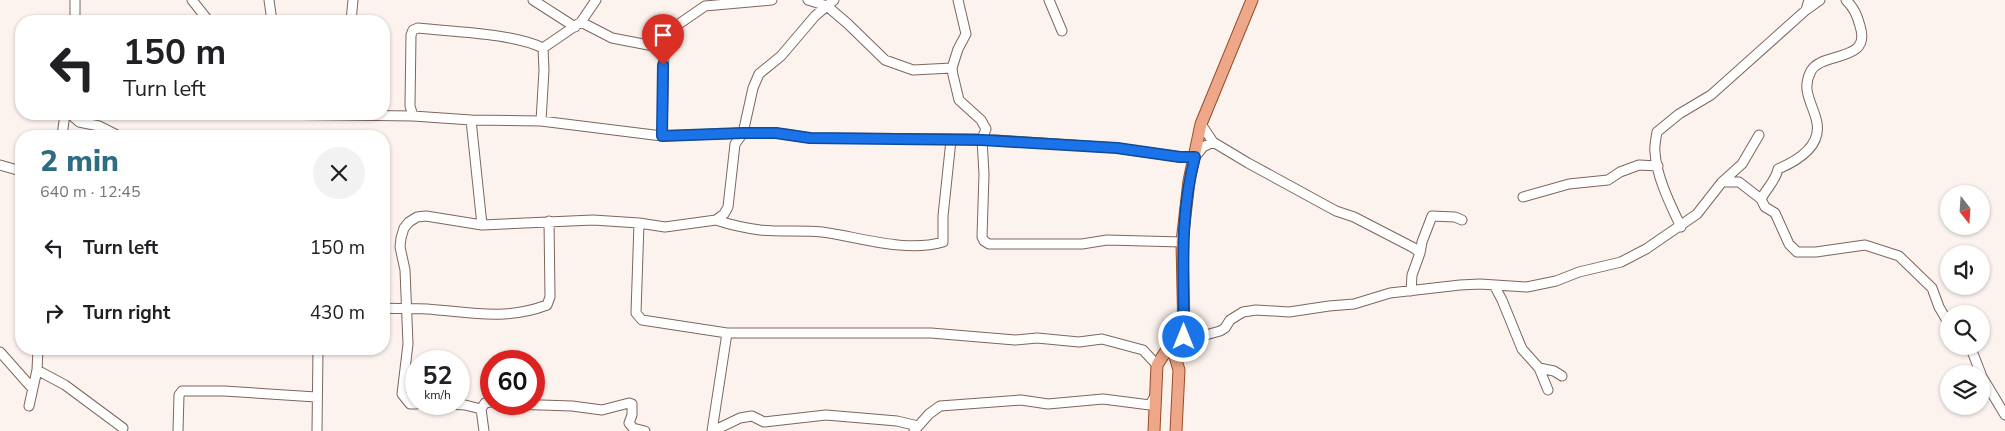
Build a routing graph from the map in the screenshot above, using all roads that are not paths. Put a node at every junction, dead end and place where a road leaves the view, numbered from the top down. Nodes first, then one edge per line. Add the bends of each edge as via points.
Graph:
1 (75, 0) edge
2 (192, 0) edge
3 (269, 0) edge
4 (353, 0) edge
5 (533, 0) edge
6 (596, 0) edge
7 (772, 0) edge
8 (808, 0) edge
9 (958, 0) edge
10 (1049, 0) edge
11 (1252, 0) edge
12 (1809, 0) edge
13 (1820, 0) edge
14 (1846, 0) edge
15 (831, 3) edge
16 (1806, 10) junction
17 (75, 15) edge
18 (204, 15) edge
19 (271, 15) edge
20 (352, 15) edge
21 (578, 24) junction
22 (1062, 31) dead end
23 (543, 48) junction
24 (664, 48) junction
25 (952, 68) junction
26 (390, 116) edge
27 (413, 116) junction
28 (77, 120) edge
29 (471, 120) junction
30 (541, 121) junction
31 (1202, 124) junction
32 (107, 130) edge
33 (743, 133) junction
34 (1759, 135) dead end
35 (662, 136) junction
36 (951, 140) junction
37 (982, 140) junction
38 (1213, 142) junction
39 (1195, 157) junction
40 (0, 165) edge
41 (1658, 166) junction
42 (15, 169) edge
43 (1722, 182) junction
44 (1523, 197) dead end
45 (1761, 199) junction
46 (716, 220) junction
47 (1462, 220) dead end
48 (549, 221) junction
49 (639, 223) junction
50 (482, 224) junction
51 (1681, 227) junction
52 (1182, 242) junction
53 (1420, 253) junction
54 (1494, 285) junction
55 (1411, 291) junction
56 (390, 309) edge
57 (1940, 309) edge
58 (406, 310) junction
59 (728, 333) junction
60 (1184, 337) junction
61 (1171, 343) junction
62 (407, 350) edge
63 (0, 352) edge
64 (38, 355) edge
65 (318, 355) edge
66 (1157, 365) junction
67 (1539, 368) junction
68 (405, 369) edge
69 (37, 370) junction
70 (1562, 376) dead end
71 (32, 388) junction
72 (1990, 389) edge
73 (1548, 390) dead end
74 (1155, 396) junction
75 (316, 397) junction
76 (405, 398) edge
77 (545, 405) edge
78 (29, 406) dead end
79 (482, 415) edge
80 (2005, 415) edge
81 (123, 428) dead end
82 (916, 428) edge
83 (178, 431) edge
84 (317, 431) edge
85 (484, 431) edge
86 (645, 431) edge
87 (713, 431) edge
88 (1154, 431) edge
89 (1176, 431) edge

1 - 17 street
2 - 18 street
3 - 19 street
4 - 20 street
5 - 21 street
6 - 21 street
7 - 24 street via 705,6 676,26
8 - 15 street
9 - 25 street via 966,34
10 - 22 street
11 - 31 main road
12 - 16 street
13 - 16 street
14 - 45 street via 1854,8 1862,41 1855,50 1818,64 1811,72 1807,85 1808,100 1817,122 1816,136 1803,156 1778,169 1777,178
15 - 25 street via 885,60 913,70
15 - 33 street via 760,74 753,88
16 - 41 street via 1711,95 1678,114 1657,132 1655,152
21 - 23 street
21 - 24 street via 612,38
23 - 27 street via 508,38 413,30 410,106
23 - 30 street
24 - 35 street
25 - 37 street via 959,100 986,129
26 - 27 street
27 - 29 street
28 - 32 street
29 - 30 street
29 - 50 street
30 - 35 street
31 - 38 street
31 - 39 main road
33 - 35 street
33 - 36 street via 810,138
33 - 46 street via 735,144 728,207
34 - 43 street via 1742,164
36 - 37 street
36 - 46 street via 942,242 930,246 888,243 820,232 762,230
37 - 39 street via 1117,148
37 - 52 street via 982,237 989,244 1082,244 1107,240
38 - 39 street via 1203,147
38 - 53 street via 1263,172
39 - 52 main road
40 - 42 street
41 - 44 street via 1639,165 1608,180 1569,184
41 - 51 street
43 - 45 street via 1740,182
43 - 51 street via 1697,214
45 - 57 street via 1775,213 1789,244 1797,252 1865,245 1885,250 1898,256 1932,288
46 - 49 street via 666,228
47 - 53 street via 1432,216
48 - 49 street
48 - 50 street
48 - 58 street via 550,296 547,306 516,314 491,315
49 - 59 street via 638,317
50 - 58 street via 426,216 409,222 404,228 400,247 405,270
51 - 54 street via 1621,262 1544,284
52 - 60 main road
53 - 55 street via 1412,275
54 - 55 street
54 - 67 street via 1522,349
55 - 60 street via 1390,293 1354,304 1289,312 1243,312 1220,331 1195,338
56 - 58 street
58 - 62 street
59 - 66 street via 931,333 1079,342 1102,339 1143,350
59 - 87 street
60 - 61 main road
61 - 66 main road
61 - 89 main road via 1179,370
63 - 71 street
64 - 69 street
65 - 75 street
66 - 74 main road
67 - 70 street
67 - 73 street
68 - 76 street via 402,394
69 - 71 street
69 - 81 street via 64,385
71 - 78 street
72 - 80 street
74 - 82 street via 1150,405 1103,399 1048,404 1021,400 940,406
74 - 88 main road
75 - 83 street via 182,391 179,395
75 - 84 street
77 - 86 street via 602,410 629,403 633,410 629,423 633,428
79 - 85 street
82 - 87 street via 897,422 826,415 764,422 752,416

